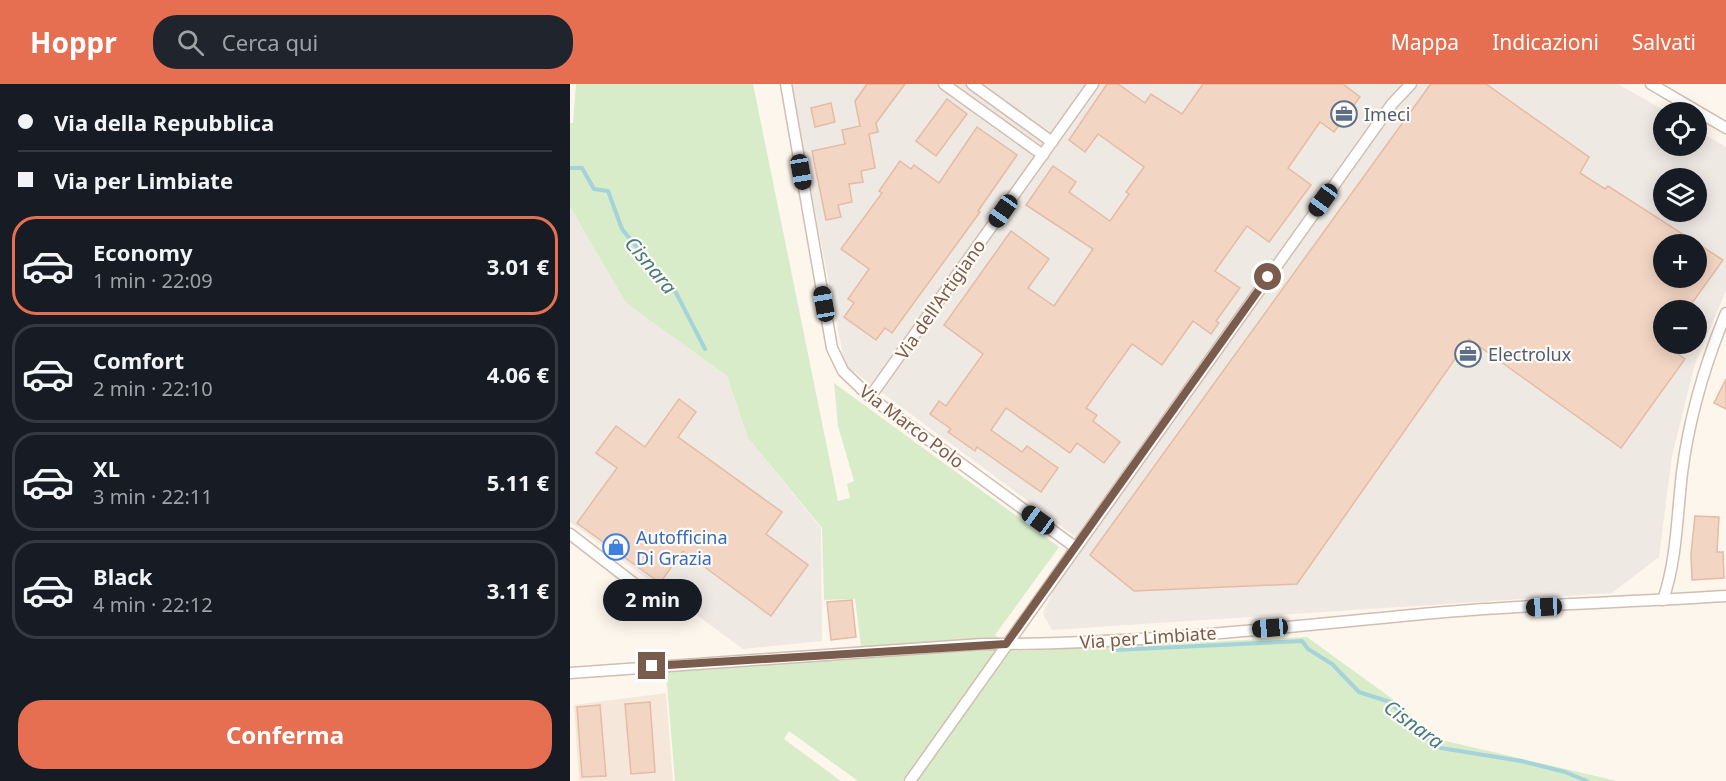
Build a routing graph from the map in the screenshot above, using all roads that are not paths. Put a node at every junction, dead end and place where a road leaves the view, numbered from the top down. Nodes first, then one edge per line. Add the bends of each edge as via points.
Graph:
1 (786, 84) edge
2 (944, 84) edge
3 (972, 84) edge
4 (1093, 84) edge
5 (1411, 84) edge
6 (1651, 84) edge
7 (1726, 128) edge
8 (1052, 142) junction
9 (1042, 155) junction
10 (1726, 313) edge
11 (870, 397) junction
12 (570, 534) edge
13 (1075, 547) junction
14 (645, 592) dead end
15 (1726, 596) edge
16 (1663, 600) junction
17 (1006, 644) junction
18 (570, 673) edge
19 (910, 781) edge

1 - 11 street, Via Marco Polo via 832,348 843,371
2 - 9 street
3 - 8 street
4 - 8 street, Via dell'Artigiano
5 - 13 street via 1392,104
6 - 7 street
8 - 9 street, Via dell'Artigiano
9 - 11 street, Via dell'Artigiano
10 - 16 street via 1709,355 1689,435 1673,559
11 - 13 street, Via Marco Polo
12 - 14 street
13 - 17 street
15 - 16 street, Via per Limbiate
16 - 17 street, Via per Limbiate
17 - 18 street, Via per Limbiate
17 - 19 street

